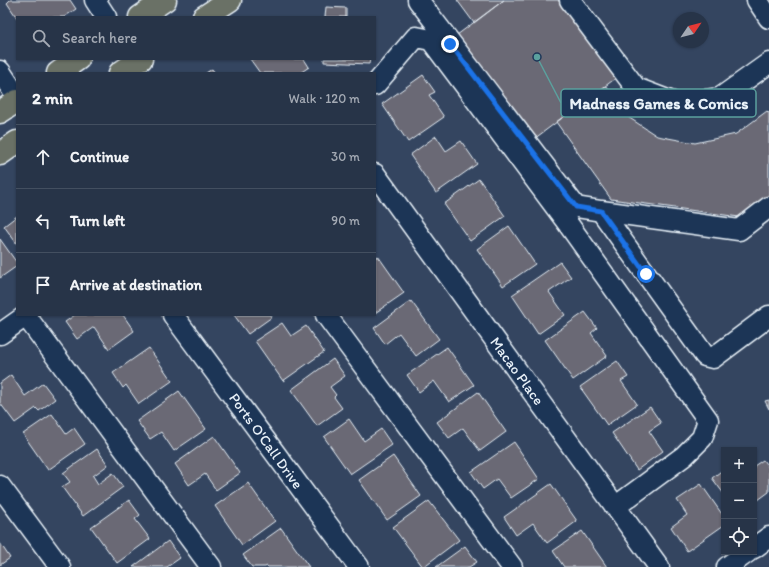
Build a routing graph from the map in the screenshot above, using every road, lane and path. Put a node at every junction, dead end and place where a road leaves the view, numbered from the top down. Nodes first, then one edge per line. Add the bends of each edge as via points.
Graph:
1 (95, 0) edge
2 (165, 0) edge
3 (230, 0) edge
4 (418, 0) edge
5 (570, 0) edge
6 (757, 0) edge
7 (105, 16) edge
8 (141, 16) edge
9 (206, 16) edge
10 (769, 18) edge
11 (77, 60) edge
12 (140, 60) edge
13 (769, 63) edge
14 (0, 72) edge
15 (59, 72) edge
16 (122, 72) edge
17 (376, 84) edge
18 (16, 96) edge
19 (16, 102) edge
20 (0, 112) edge
21 (16, 143) edge
22 (0, 154) edge
23 (376, 175) edge
24 (769, 207) edge
25 (601, 211) junction
26 (25, 316) edge
27 (27, 316) edge
28 (174, 316) edge
29 (327, 316) edge
30 (769, 316) edge
31 (0, 334) edge
32 (0, 486) edge
33 (615, 507) junction
34 (769, 537) edge
35 (757, 546) edge
36 (744, 555) edge
37 (60, 567) edge
38 (211, 567) edge
39 (359, 567) edge
40 (512, 567) edge
41 (658, 567) edge
42 (727, 567) edge

1 - 7 street
2 - 8 main road
3 - 9 main road
4 - 25 street via 576,207
5 - 13 street via 636,88 678,104 720,98
6 - 10 street
11 - 15 main road
12 - 16 main road
14 - 18 street
17 - 33 street via 416,37 431,40 566,221 708,420 702,438 684,456
19 - 20 main road
21 - 22 main road
23 - 33 street, Macao Place
24 - 25 street via 739,230
25 - 30 street via 705,356 713,358
26 - 31 street
27 - 38 street
28 - 39 street, Ports O'Call Drive
29 - 40 street
32 - 37 street
33 - 41 street, Macao Place
34 - 35 street
36 - 42 street

